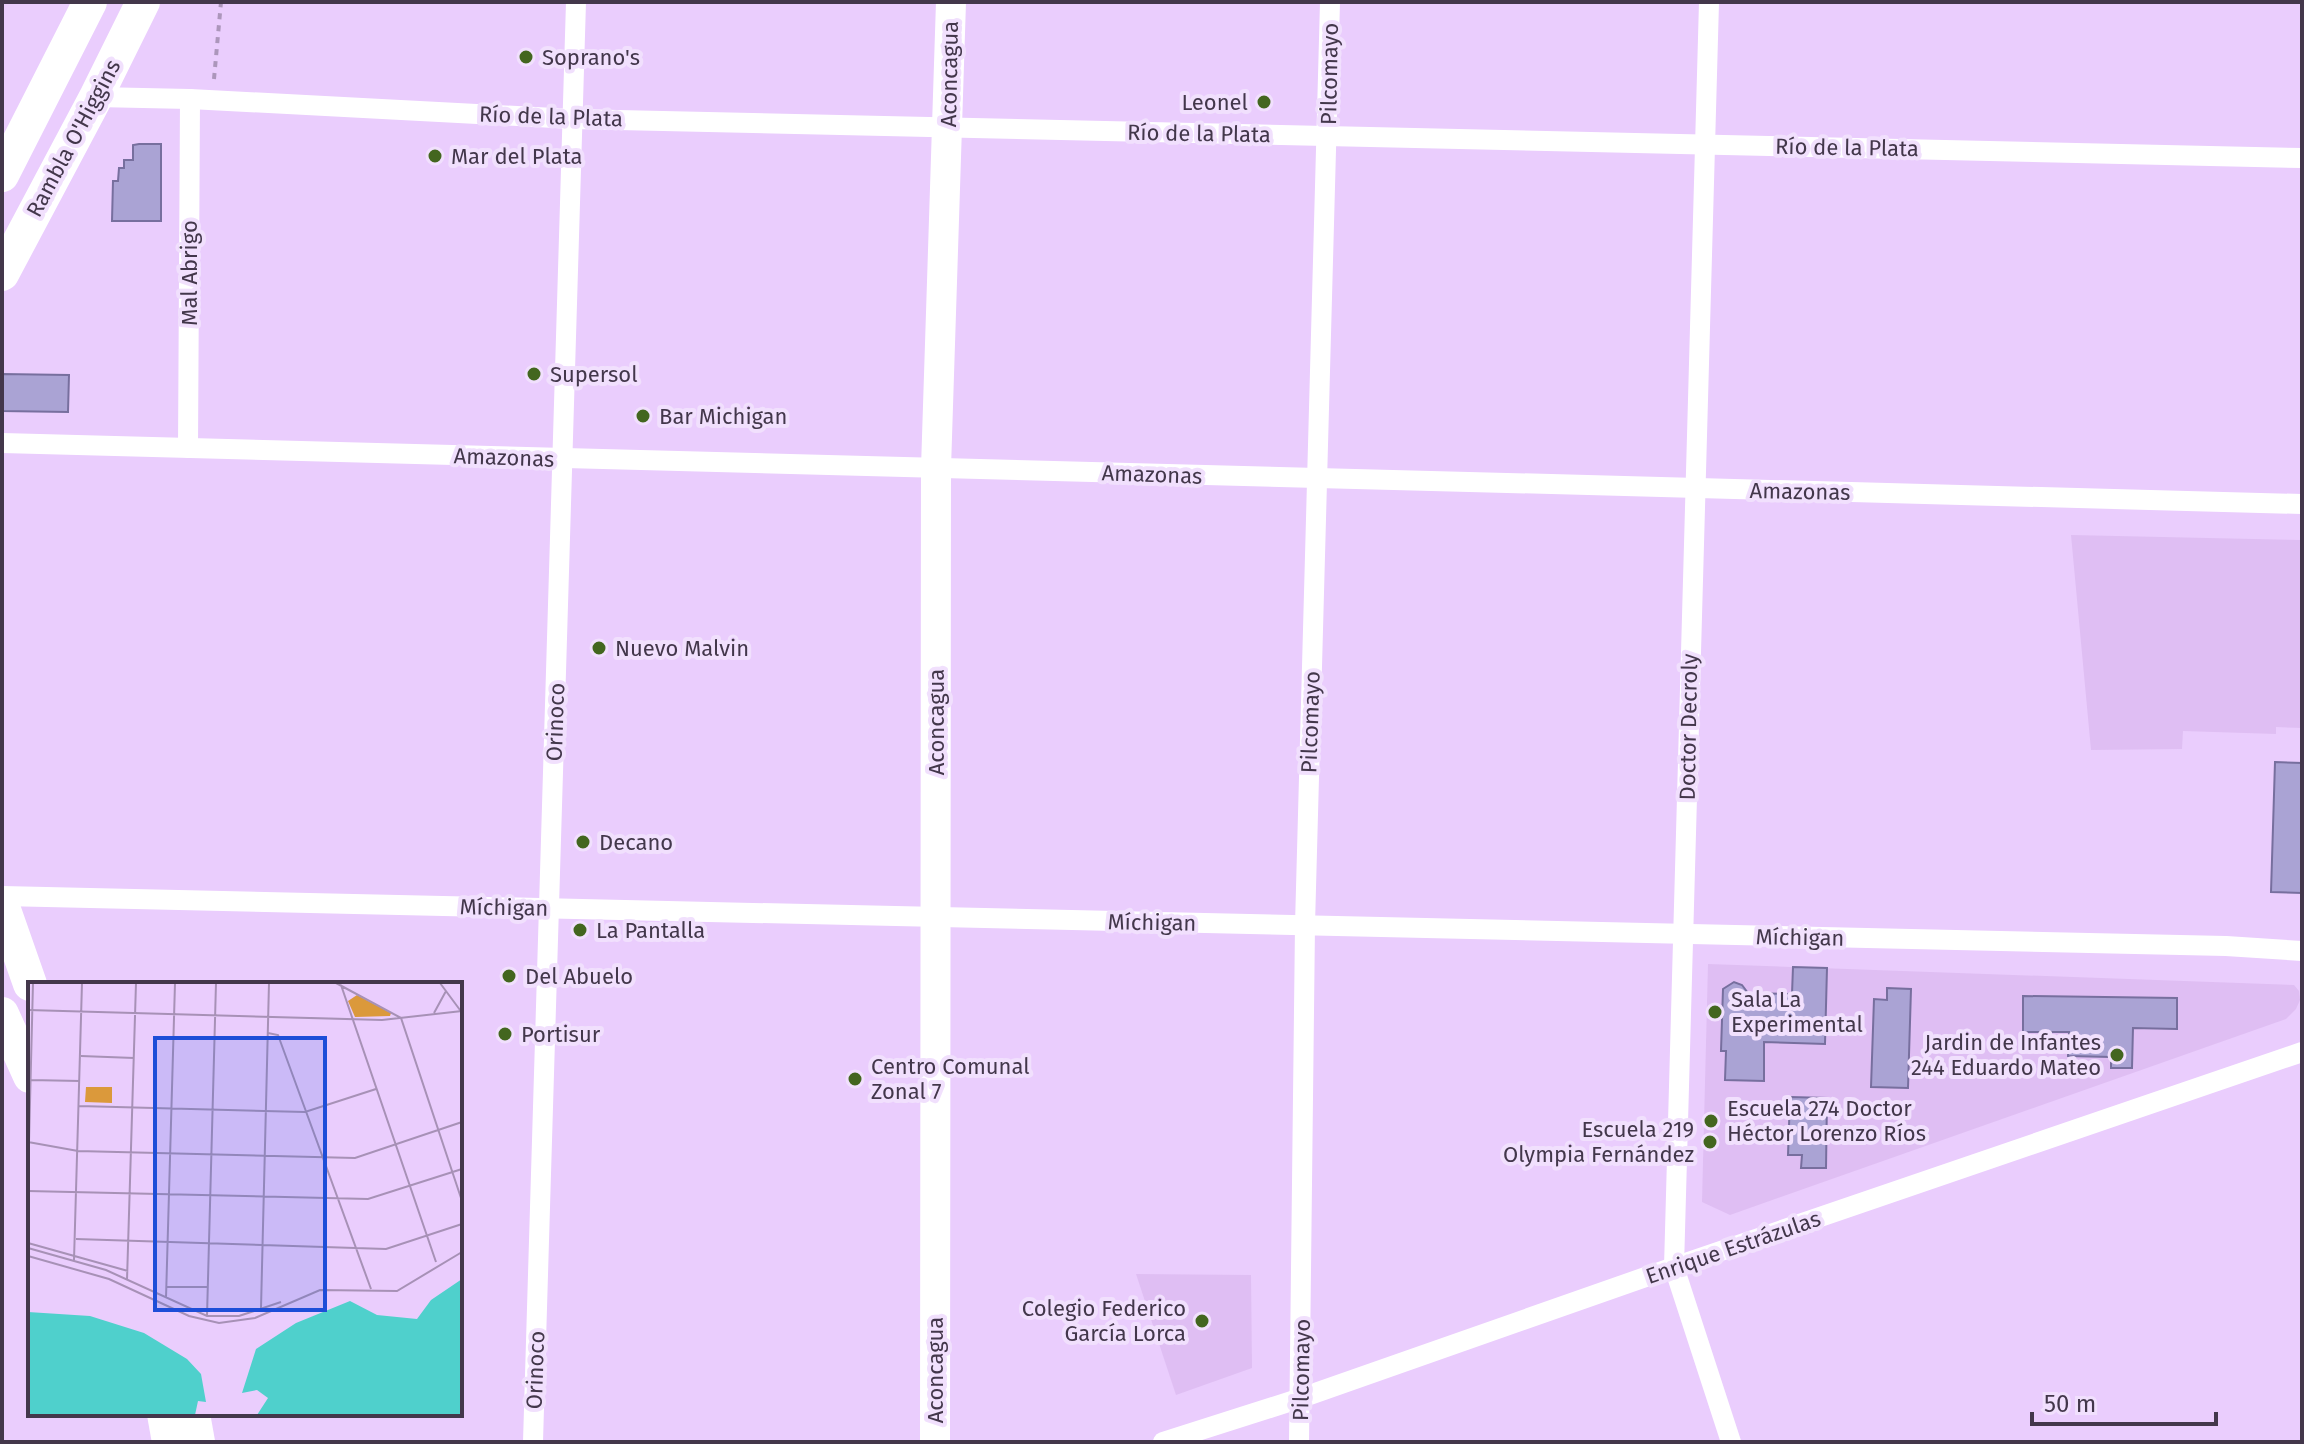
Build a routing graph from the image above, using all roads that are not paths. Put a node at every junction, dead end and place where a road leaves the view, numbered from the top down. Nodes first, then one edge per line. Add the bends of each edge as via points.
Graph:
1 (90, 2) edge
2 (143, 2) edge
3 (576, 2) edge
4 (951, 2) edge
5 (1330, 2) edge
6 (1709, 2) edge
7 (96, 97) junction
8 (190, 99) junction
9 (573, 119) junction
10 (948, 127) junction
11 (1327, 137) junction
12 (1704, 144) junction
13 (2302, 158) edge
14 (2, 175) edge
15 (2, 274) edge
16 (2, 443) edge
17 (188, 448) junction
18 (563, 458) junction
19 (936, 468) junction
20 (1317, 478) junction
21 (1694, 488) junction
22 (2302, 504) edge
23 (2, 896) edge
24 (2, 904) edge
25 (549, 908) junction
26 (935, 918) junction
27 (1305, 925) junction
28 (1684, 934) junction
29 (2302, 951) edge
30 (29, 982) edge
31 (2, 1014) edge
32 (2302, 1052) edge
33 (28, 1072) edge
34 (1674, 1267) junction
35 (1301, 1398) junction
36 (164, 1416) edge
37 (193, 1416) edge
38 (169, 1442) edge
39 (198, 1442) edge
40 (533, 1442) edge
41 (935, 1442) edge
42 (1163, 1442) edge
43 (1299, 1442) edge
44 (1731, 1442) edge

1 - 14 main road, Rambla O'Higgins
2 - 7 main road, Rambla O'Higgins
3 - 9 street, Orinoco
4 - 10 street, Aconcagua
5 - 11 street, Pilcomayo
6 - 12 street, Doctor Decroly
7 - 8 street, Río de la Plata
7 - 15 main road, Rambla O'Higgins
8 - 9 street, Río de la Plata
8 - 17 street, Mal Abrigo
9 - 10 street, Río de la Plata
9 - 18 street, Orinoco
10 - 11 street, Río de la Plata
10 - 19 street, Aconcagua
11 - 12 street, Río de la Plata
11 - 20 street, Pilcomayo
12 - 13 street, Río de la Plata
12 - 21 street, Doctor Decroly
16 - 17 street, Amazonas
17 - 18 street, Amazonas
18 - 19 street, Amazonas
18 - 25 street, Orinoco
19 - 20 street, Amazonas
19 - 26 street, Aconcagua
20 - 21 street, Amazonas
20 - 27 street, Pilcomayo
21 - 22 street, Amazonas
21 - 28 street, Doctor Decroly
23 - 25 street, Míchigan
24 - 30 main road
25 - 26 street, Míchigan
25 - 40 street, Orinoco
26 - 27 street, Míchigan
26 - 41 street, Aconcagua
27 - 28 street, Míchigan
27 - 35 street, Pilcomayo
28 - 29 street, Míchigan
28 - 34 street, Doctor Decroly
31 - 33 main road
32 - 34 street, Enrique Estrázulas
34 - 35 street, Enrique Estrázulas
34 - 44 street, Doctor Decroly
35 - 42 street, Enrique Estrázulas
35 - 43 street, Pilcomayo
36 - 38 main road
37 - 39 main road

